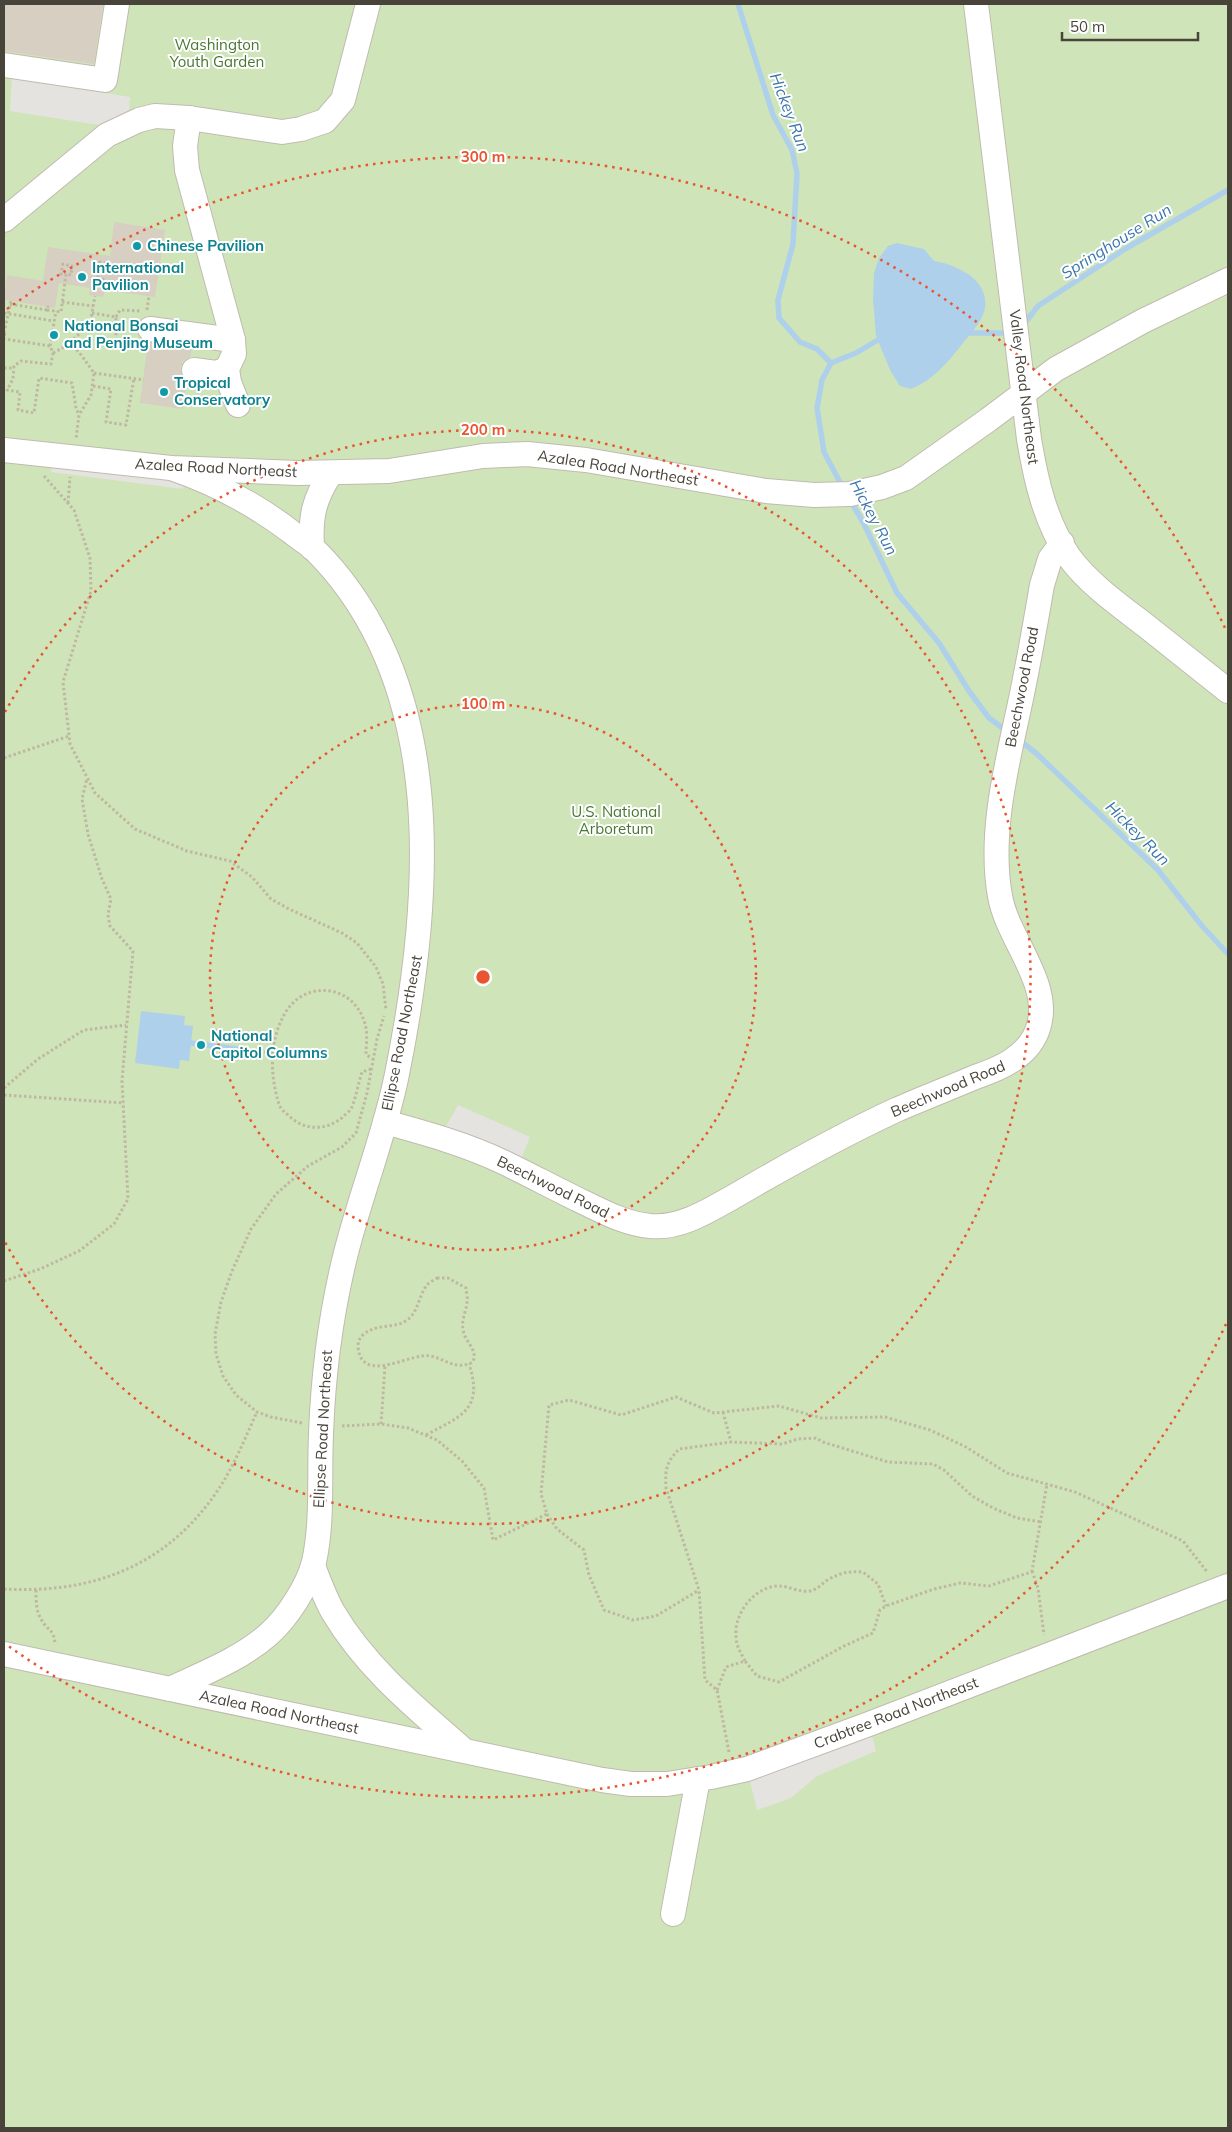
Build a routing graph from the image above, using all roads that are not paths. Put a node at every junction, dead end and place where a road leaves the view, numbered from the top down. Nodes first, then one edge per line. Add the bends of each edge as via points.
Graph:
1 (117, 4) edge
2 (368, 4) edge
3 (976, 4) edge
4 (4, 65) edge
5 (189, 118) junction
6 (4, 220) edge
7 (1228, 280) edge
8 (144, 327) road end
9 (233, 340) junction
10 (227, 369) junction
11 (194, 370) dead end
12 (1024, 394) junction
13 (238, 406) dead end
14 (4, 450) edge
15 (171, 468) junction
16 (331, 473) junction
17 (1062, 543) junction
18 (312, 548) junction
19 (1228, 691) edge
20 (385, 1122) junction
21 (313, 1566) junction
22 (1224, 1588) edge
23 (4, 1654) edge
24 (45, 1662) junction
25 (4, 1668) edge
26 (170, 1689) junction
27 (467, 1752) junction
28 (554, 1770) joint
29 (698, 1780) junction
30 (673, 1914) dead end

1 - 4 street via 106,80
2 - 5 street via 343,100 325,120 282,132
3 - 12 street, Valley Road Northeast
5 - 6 street via 154,116 126,124 107,135
5 - 9 street via 185,146 187,170
7 - 12 street, Azalea Road Northeast via 1082,354
8 - 9 street
9 - 10 street via 234,354
10 - 11 street via 216,373
10 - 13 street
12 - 16 street, Azalea Road Northeast via 915,472 882,487 850,494 814,495 757,490 586,460 527,454 483,456 389,471
12 - 17 street, Valley Road Northeast via 1036,480 1047,514
14 - 15 street, Azalea Road Northeast
15 - 16 street, Azalea Road Northeast
15 - 18 street, Ellipse Road Northeast via 239,496
16 - 18 street via 314,503
17 - 19 street, Valley Road Northeast via 1070,557 1106,595
17 - 20 street, Beechwood Road via 1046,568 1007,764 997,839 999,892 1008,925 1038,987 1041,1009 1039,1026 1032,1042 1020,1055 1003,1066 897,1110 795,1161 708,1210 667,1226 621,1219 475,1150
18 - 20 street, Ellipse Road Northeast via 352,594 378,640 398,693 418,777 423,868 419,940 410,1008
20 - 21 street, Ellipse Road Northeast via 348,1244 332,1322 324,1384 318,1539
21 - 26 street, Ellipse Road Northeast via 294,1605 270,1634 232,1660
21 - 27 street via 332,1610 357,1648 396,1690
22 - 29 street, Crabtree Road Northeast via 869,1724 732,1773
23 - 24 street, Azalea Road Northeast
24 - 25 street
24 - 26 street, Azalea Road Northeast
26 - 27 street, Azalea Road Northeast
27 - 28 street, Azalea Road Northeast
28 - 29 street, Crabtree Road Northeast via 646,1785
29 - 30 street

